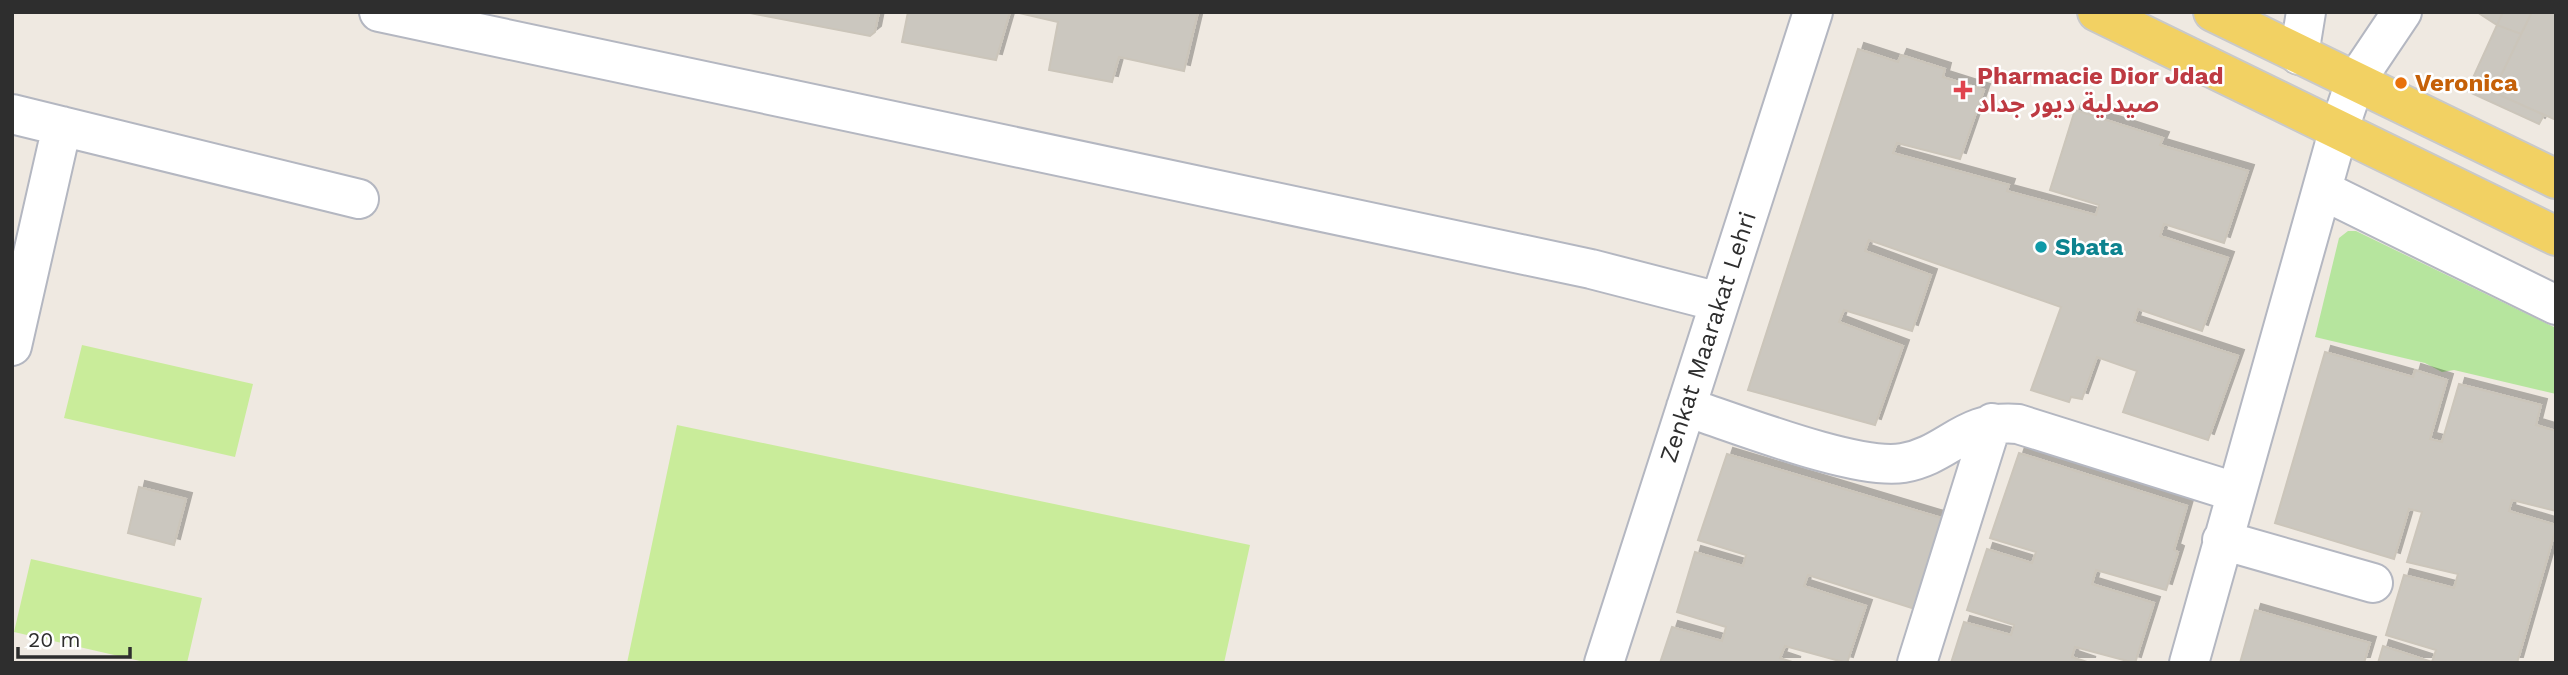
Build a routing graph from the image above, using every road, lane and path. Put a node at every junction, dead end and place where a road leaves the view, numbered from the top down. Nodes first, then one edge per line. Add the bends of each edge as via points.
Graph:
1 (379, 12) edge
2 (1813, 12) edge
3 (2097, 12) edge
4 (2213, 12) edge
5 (2306, 12) edge
6 (2399, 15) edge
7 (2299, 55) junction
8 (2355, 82) junction
9 (12, 114) edge
10 (62, 126) junction
11 (2338, 132) junction
12 (2556, 179) edge
13 (2322, 190) junction
14 (359, 199) dead end
15 (2556, 236) edge
16 (1719, 302) junction
17 (2556, 304) edge
18 (12, 346) edge
19 (1686, 407) junction
20 (1992, 423) junction
21 (2235, 492) junction
22 (2222, 540) junction
23 (2373, 583) dead end
24 (1604, 663) edge
25 (1917, 663) edge
26 (2189, 663) edge

1 - 16 street via 1578,266
2 - 16 street, Zenkat Maarakat Lehri
3 - 11 main road
4 - 7 main road
5 - 7 street
6 - 8 street
7 - 8 main road
8 - 11 street
8 - 12 main road
9 - 10 street
10 - 14 street
10 - 18 street
11 - 13 street
11 - 15 main road
13 - 17 street
13 - 21 street
16 - 19 street, Zenkat Maarakat Lehri
19 - 20 street via 1817,449 1890,465 1922,457
19 - 24 street, Zenkat Maarakat Lehri
20 - 21 street via 2041,430
20 - 25 street
21 - 22 street
22 - 23 street
22 - 26 street

